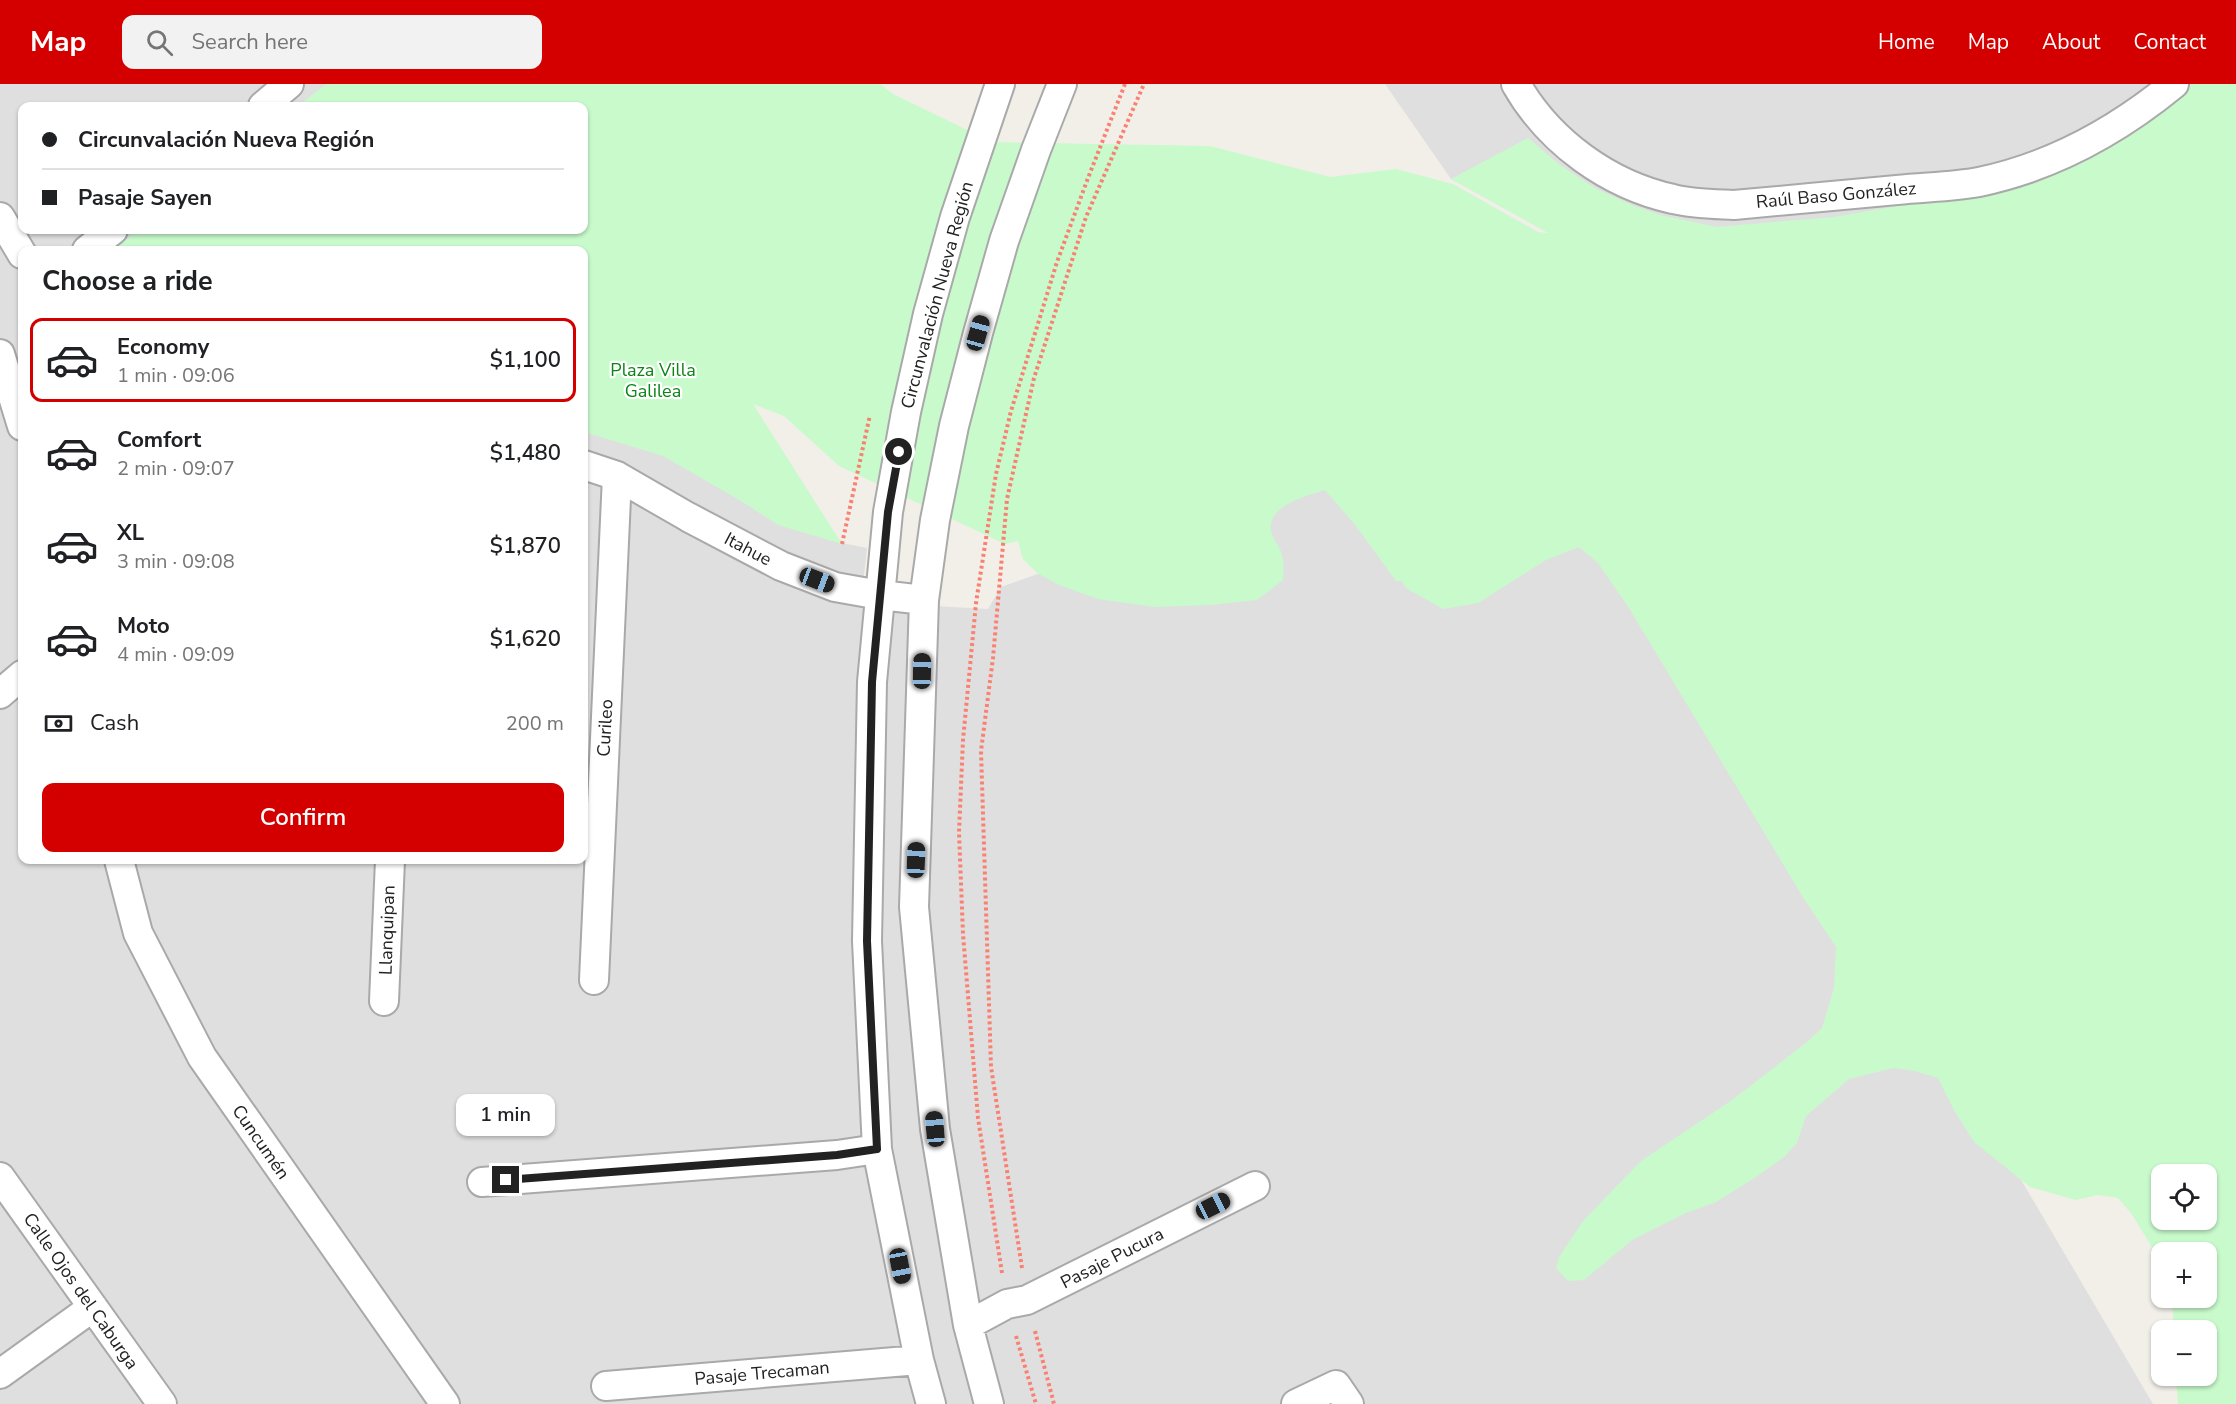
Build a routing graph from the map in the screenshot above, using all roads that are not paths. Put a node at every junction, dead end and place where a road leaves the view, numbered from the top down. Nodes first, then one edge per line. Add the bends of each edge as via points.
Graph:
1 (289, 84) edge
2 (1000, 84) edge
3 (1062, 84) edge
4 (2174, 84) edge
5 (1521, 85) edge
6 (268, 102) edge
7 (0, 217) edge
8 (108, 234) edge
9 (92, 246) edge
10 (18, 248) edge
11 (0, 354) edge
12 (18, 413) edge
13 (588, 466) edge
14 (617, 476) junction
15 (880, 596) junction
16 (924, 600) junction
17 (18, 678) edge
18 (0, 694) edge
19 (120, 864) edge
20 (390, 864) edge
21 (594, 980) dead end
22 (384, 1001) dead end
23 (877, 1149) junction
24 (0, 1177) edge
25 (482, 1182) dead end
26 (1254, 1186) dead end
27 (93, 1306) junction
28 (968, 1325) junction
29 (919, 1360) junction
30 (0, 1374) edge
31 (606, 1386) dead end
32 (1342, 1395) edge
33 (162, 1404) edge
34 (445, 1404) edge
35 (931, 1404) edge
36 (989, 1404) edge
37 (1296, 1404) edge

1 - 6 street
2 - 15 street, Circunvalación Nueva Región via 955,217 926,325 888,512
3 - 16 street via 1005,241 978,333 954,426
4 - 5 street, Raúl Baso González via 2138,112 2091,140 2020,170 1978,182 1734,205 1673,199 1616,178 1561,140 1538,116
7 - 10 street
8 - 9 street
11 - 12 street
13 - 14 street, Itahue
14 - 15 street, Itahue via 782,566 835,587
14 - 21 street, Curileo
15 - 16 street, Itahue
15 - 23 street, Circunvalación Nueva Región via 872,682 867,941
16 - 28 street via 914,907 935,1129
17 - 18 street
19 - 34 street, Cuncumén via 138,933 202,1057
20 - 22 street, Llanquipan
23 - 25 street
23 - 29 street, Circunvalación Nueva Región
24 - 27 street, Calle Ojos del Caburga
26 - 28 street, Pasaje Pucura
27 - 30 street
27 - 33 street, Calle Ojos del Caburga
28 - 36 street
29 - 31 street, Pasaje Trecaman
29 - 35 street, Circunvalación Nueva Región
32 - 37 street

